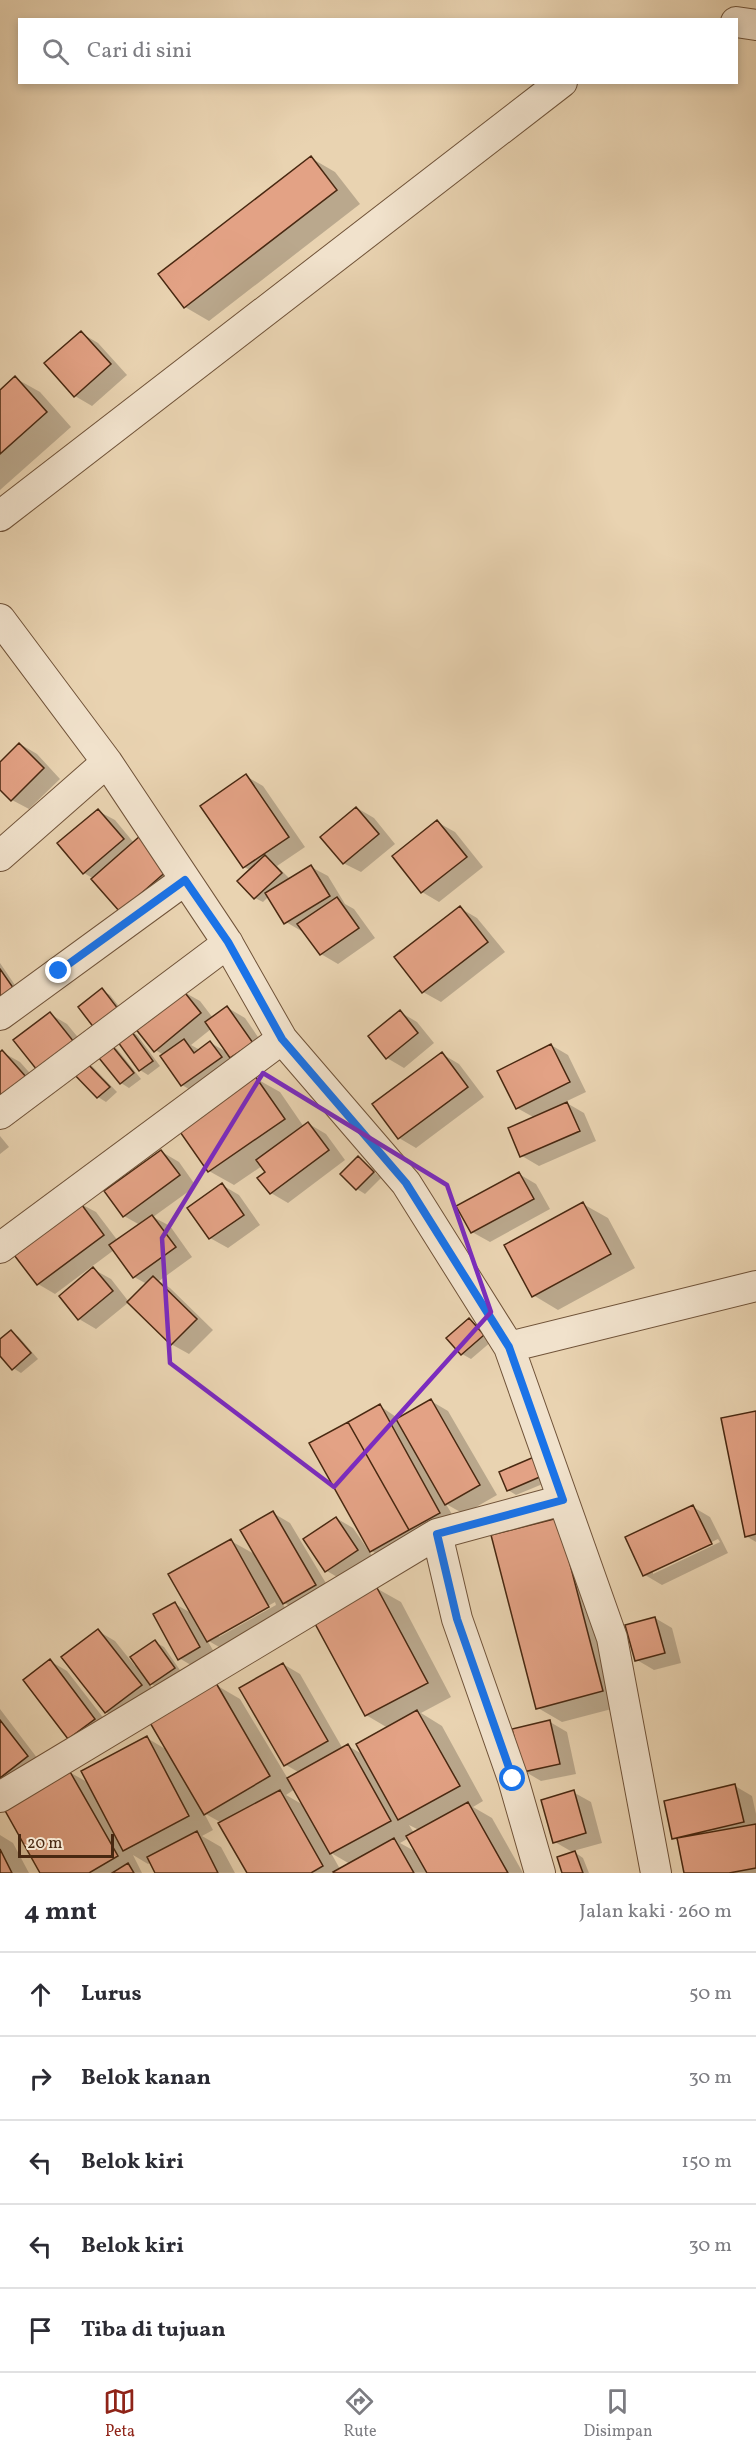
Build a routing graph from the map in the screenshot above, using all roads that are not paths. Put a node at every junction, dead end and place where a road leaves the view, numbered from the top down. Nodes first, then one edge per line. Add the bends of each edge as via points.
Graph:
1 (738, 22) edge
2 (756, 26) edge
3 (559, 84) edge
4 (0, 516) edge
5 (0, 620) edge
6 (107, 762) junction
7 (0, 856) edge
8 (185, 880) junction
9 (228, 943) junction
10 (0, 1015) edge
11 (282, 1039) junction
12 (0, 1114) edge
13 (0, 1248) edge
14 (756, 1286) edge
15 (509, 1347) junction
16 (563, 1500) junction
17 (437, 1534) junction
18 (0, 1797) edge
19 (540, 1873) edge
20 (656, 1873) edge

1 - 2 street
3 - 4 street
5 - 6 street
6 - 7 street
6 - 8 street
8 - 9 street
8 - 10 street
9 - 11 street
9 - 12 street
11 - 13 street
11 - 15 street via 406,1183
14 - 15 street
15 - 16 street
16 - 17 street
16 - 20 street via 612,1638
17 - 18 street
17 - 19 street via 457,1619 513,1779

